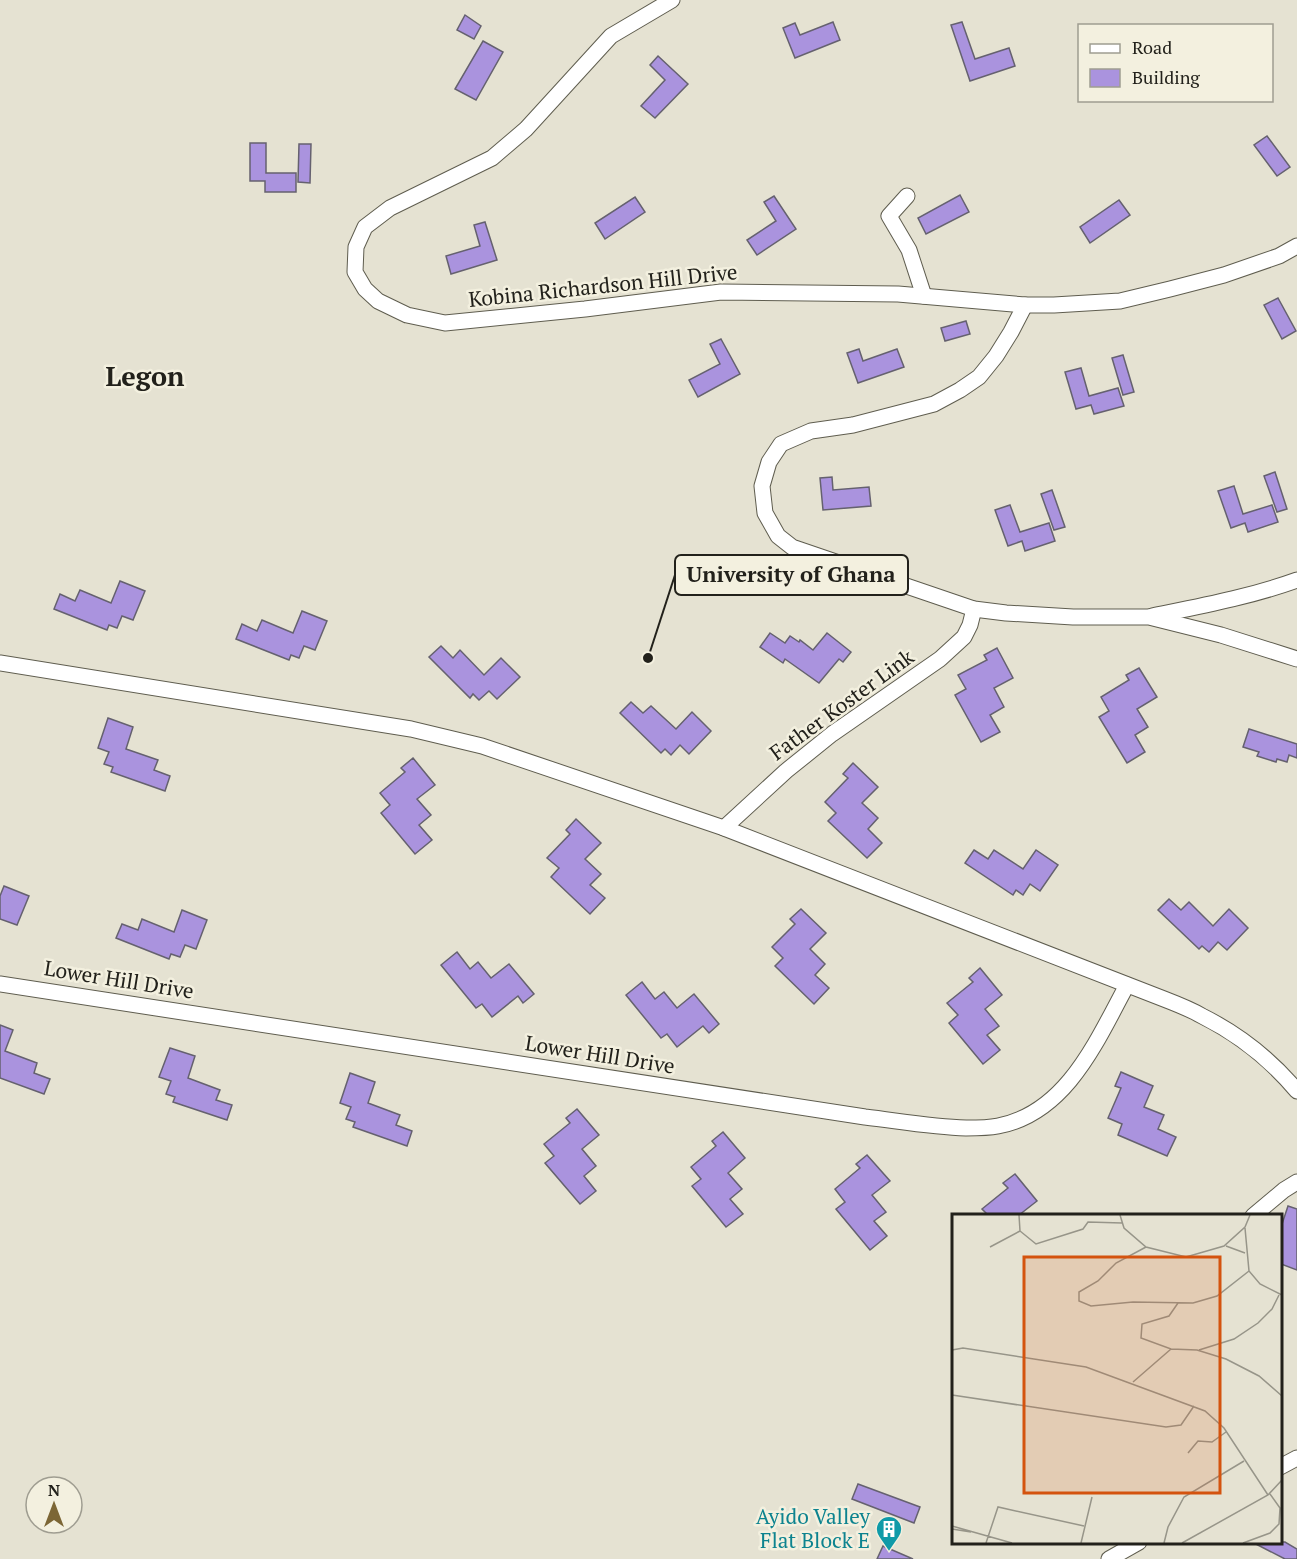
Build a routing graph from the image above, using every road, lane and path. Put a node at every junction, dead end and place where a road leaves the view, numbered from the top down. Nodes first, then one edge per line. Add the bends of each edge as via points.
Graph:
1 (672, 0) edge
2 (908, 196) dead end
3 (1297, 246) edge
4 (924, 296) junction
5 (1025, 304) junction
6 (1297, 580) edge
7 (974, 609) junction
8 (1149, 617) junction
9 (1297, 660) edge
10 (0, 663) edge
11 (724, 828) junction
12 (0, 984) edge
13 (1126, 985) junction
14 (1297, 1091) edge
15 (1297, 1182) edge
16 (1254, 1214) edge
17 (1297, 1458) edge
18 (1282, 1466) edge
19 (1135, 1544) edge
20 (1109, 1559) edge

1 - 4 street, Kobina Richardson Hill Drive via 611,36 526,129 492,158 390,208 365,227 356,247 355,272 365,289 378,301 408,315 445,323 721,292
2 - 4 street via 889,216 909,250
3 - 5 street, Kobina Richardson Hill Drive via 1280,256 1224,275 1120,301
4 - 5 street, Kobina Richardson Hill Drive
5 - 7 street via 996,356 979,377 934,404 810,431 782,444 769,462 762,486 765,513 778,536 792,547
6 - 8 street
7 - 8 street via 1006,614
7 - 11 street, Father Koster Link via 964,637 940,659 832,734
8 - 9 street
10 - 11 street via 411,729 482,746
11 - 13 street
12 - 13 street, Lower Hill Drive via 865,1117 975,1128 997,1127 1018,1120 1058,1094 1091,1051
13 - 14 street via 1203,1016 1260,1053
15 - 16 street
17 - 18 street
19 - 20 street

